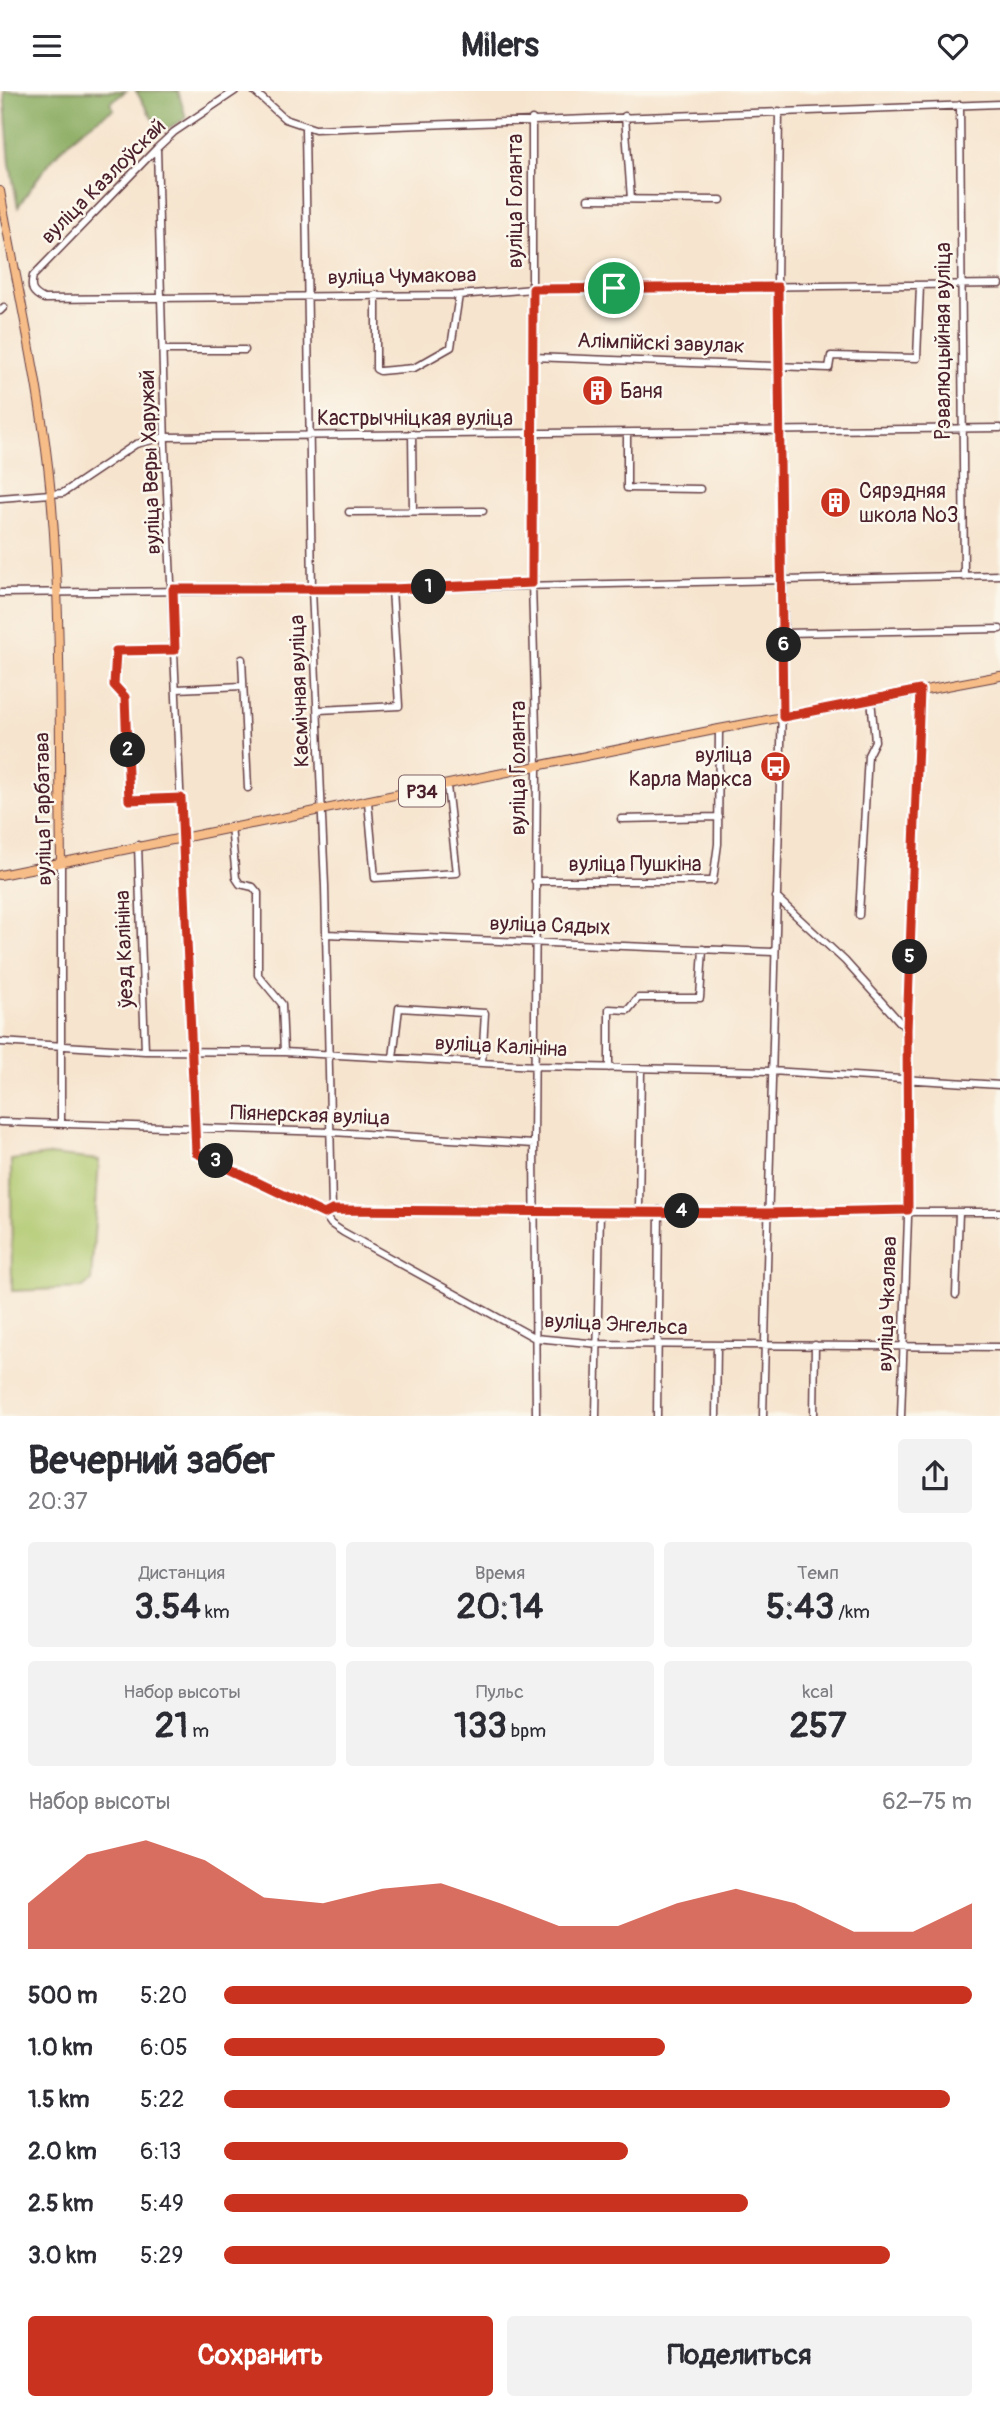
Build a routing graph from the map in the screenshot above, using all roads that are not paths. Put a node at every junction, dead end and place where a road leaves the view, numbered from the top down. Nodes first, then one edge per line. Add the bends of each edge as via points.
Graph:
1 (235, 91) edge
2 (254, 91) edge
3 (1000, 104) edge
4 (960, 105) junction
5 (779, 111) junction
6 (625, 116) junction
7 (532, 119) junction
8 (305, 128) junction
9 (157, 148) junction
10 (0, 191) edge
11 (589, 199) dead end
12 (631, 199) junction
13 (721, 199) dead end
14 (33, 276) joint
15 (1000, 284) edge
16 (960, 285) junction
17 (920, 286) junction
18 (778, 287) junction
19 (533, 289) junction
20 (308, 295) junction
21 (376, 295) junction
22 (459, 295) junction
23 (161, 296) junction
24 (164, 350) junction
25 (245, 350) dead end
26 (532, 357) junction
27 (781, 364) junction
28 (1000, 428) edge
29 (960, 429) junction
30 (780, 432) junction
31 (412, 434) junction
32 (627, 434) junction
33 (534, 435) junction
34 (309, 436) junction
35 (165, 437) junction
36 (618, 488) dead end
37 (627, 488) junction
38 (701, 489) dead end
39 (51, 496) junction
40 (0, 498) edge
41 (413, 511) junction
42 (482, 511) dead end
43 (349, 512) dead end
44 (1000, 575) edge
45 (964, 577) junction
46 (782, 580) junction
47 (532, 583) junction
48 (173, 589) junction
49 (313, 589) junction
50 (392, 589) junction
51 (56, 592) junction
52 (0, 593) edge
53 (1000, 629) edge
54 (784, 633) junction
55 (175, 650) junction
56 (242, 659) dead end
57 (1000, 676) edge
58 (243, 686) junction
59 (177, 689) junction
60 (920, 690) junction
61 (871, 699) junction
62 (319, 710) junction
63 (783, 717) junction
64 (719, 729) junction
65 (537, 766) junction
66 (447, 786) junction
67 (248, 788) dead end
68 (181, 798) junction
69 (368, 802) junction
70 (321, 811) junction
71 (719, 817) junction
72 (621, 819) dead end
73 (231, 827) junction
74 (183, 835) junction
75 (138, 845) junction
76 (61, 862) junction
77 (0, 875) edge
78 (535, 881) junction
79 (776, 898) junction
80 (859, 915) dead end
81 (326, 934) junction
82 (535, 941) junction
83 (703, 949) junction
84 (773, 952) junction
85 (907, 1030) junction
86 (0, 1042) edge
87 (62, 1044) junction
88 (145, 1051) junction
89 (194, 1052) junction
90 (284, 1052) junction
91 (329, 1056) junction
92 (393, 1058) junction
93 (482, 1063) junction
94 (535, 1066) junction
95 (609, 1068) junction
96 (641, 1070) junction
97 (771, 1071) junction
98 (908, 1080) junction
99 (1000, 1084) edge
100 (0, 1122) edge
101 (61, 1122) junction
102 (196, 1128) junction
103 (332, 1132) junction
104 (534, 1144) junction
105 (196, 1153) joint
106 (332, 1210) junction
107 (659, 1210) junction
108 (908, 1210) junction
109 (600, 1211) junction
110 (639, 1211) junction
111 (535, 1212) junction
112 (959, 1212) junction
113 (1000, 1212) edge
114 (768, 1213) junction
115 (324, 1214) junction
116 (956, 1295) dead end
117 (535, 1338) junction
118 (599, 1344) junction
119 (659, 1345) junction
120 (717, 1345) junction
121 (815, 1345) junction
122 (764, 1346) junction
123 (1000, 1347) edge
124 (902, 1348) junction
125 (536, 1416) edge
126 (596, 1416) edge
127 (657, 1416) edge
128 (716, 1416) edge
129 (763, 1416) edge
130 (814, 1416) edge
131 (901, 1416) edge

1 - 9 street, вуліца Казлоўскай
2 - 8 street via 285,120
3 - 4 street
4 - 5 street
4 - 16 street, Рэвалюцыйная вуліца
5 - 6 street
5 - 18 street
6 - 7 street
6 - 12 street
7 - 8 street
7 - 19 street, вуліца Голанта
8 - 20 street, Касмічная вуліца
9 - 14 street, вуліца Казлоўскай
9 - 23 street, вуліца Веры Харужай
10 - 39 main road, вуліца Гарбатава
11 - 12 street
12 - 13 street
14 - 23 street, вуліца Чумакова via 31,287 44,299
15 - 16 street, вуліца Чумакова
16 - 17 street, вуліца Чумакова
16 - 29 street, Рэвалюцыйная вуліца
17 - 18 street, вуліца Чумакова
17 - 27 street, Алімпійскі завулак via 917,358 831,356 829,368
18 - 19 street, вуліца Чумакова
18 - 27 street
19 - 22 street, вуліца Чумакова
19 - 26 street, вуліца Голанта
20 - 21 street, вуліца Чумакова
20 - 23 street, вуліца Чумакова
20 - 34 street, Касмічная вуліца
21 - 22 street, вуліца Чумакова
21 - 22 street via 376,369 380,371 414,368 451,347
23 - 24 street, вуліца Веры Харужай
24 - 25 street
24 - 35 street, вуліца Веры Харужай
26 - 27 street, Алімпійскі завулак
26 - 33 street, вуліца Голанта
27 - 30 street
28 - 29 street, Кастрычніцкая вуліца
29 - 30 street, Кастрычніцкая вуліца
29 - 45 street, Рэвалюцыйная вуліца
30 - 32 street, Кастрычніцкая вуліца
30 - 46 street
31 - 33 street, Кастрычніцкая вуліца
31 - 34 street, Кастрычніцкая вуліца
31 - 41 street
32 - 33 street, Кастрычніцкая вуліца
32 - 37 street
33 - 47 street, вуліца Голанта
34 - 35 street, Кастрычніцкая вуліца
34 - 49 street, Касмічная вуліца
35 - 39 street, Кастрычніцкая вуліца via 136,444 63,493
35 - 48 street, вуліца Веры Харужай
36 - 37 street
37 - 38 street
39 - 40 street
39 - 51 main road, вуліца Гарбатава
41 - 42 street
41 - 43 street
44 - 45 street
45 - 46 street
46 - 47 street
46 - 54 street
47 - 50 street
47 - 65 street, вуліца Голанта
48 - 49 street
48 - 51 street
48 - 55 street, вуліца Веры Харужай
49 - 50 street
49 - 62 street, Касмічная вуліца
50 - 62 street via 399,705
51 - 52 street
51 - 76 main road, вуліца Гарбатава
53 - 54 street
54 - 63 street
55 - 59 street, вуліца Веры Харужай
55 - 68 street via 116,651 114,685 125,697 129,800
56 - 58 street
57 - 60 main road, Р34
58 - 59 street
58 - 67 street
59 - 68 street, вуліца Веры Харужай
60 - 61 main road, Р34
60 - 85 street, вуліца Чкалава
61 - 63 main road, Р34
61 - 80 street via 875,741 868,755
62 - 70 street, Касмічная вуліца
63 - 64 main road, Р34
63 - 79 street
64 - 65 main road, Р34
64 - 71 street, вуліца Пушкіна
65 - 66 main road, Р34
65 - 78 street, вуліца Голанта
66 - 69 main road, Р34
66 - 69 street via 457,873 375,878
68 - 74 street, вуліца Веры Харужай
69 - 70 main road, Р34
70 - 73 main road, Р34
70 - 81 street, Касмічная вуліца
71 - 72 street
71 - 78 street, вуліца Пушкіна via 713,881
73 - 74 main road, Р34
73 - 90 street via 236,878 258,893 258,975 282,1004
74 - 75 main road, Р34
74 - 89 street, вуліца Веры Харужай
75 - 76 main road, Р34
75 - 88 street, ўезд Калініна
76 - 77 main road, Р34
76 - 87 street, вуліца Гарбатава
78 - 82 street, вуліца Голанта
79 - 84 street
79 - 85 street via 835,952
81 - 82 street, вуліца Сядых
81 - 91 street, Касмічная вуліца
82 - 83 street, вуліца Сядых
82 - 94 street, вуліца Голанта
83 - 84 street, вуліца Сядых
83 - 95 street via 700,998 638,998 628,1010 609,1009
84 - 97 street
85 - 98 street, вуліца Чкалава
86 - 87 street, вуліца Калініна
87 - 88 street, вуліца Калініна
87 - 101 street, вуліца Гарбатава
88 - 89 street, вуліца Калініна
89 - 90 street, вуліца Калініна
89 - 102 street, вуліца Веры Харужай
90 - 91 street, вуліца Калініна
91 - 92 street, вуліца Калініна
91 - 103 street, Касмічная вуліца
92 - 93 street, вуліца Калініна
92 - 93 street via 399,1008 485,1013
93 - 94 street, вуліца Калініна
94 - 95 street, вуліца Калініна
94 - 104 street, вуліца Голанта
95 - 96 street, вуліца Калініна
96 - 97 street, вуліца Калініна
96 - 110 street
97 - 98 street, вуліца Калініна
97 - 114 street
98 - 99 street, вуліца Калініна
98 - 108 street, вуліца Чкалава
100 - 101 street, Піянерская вуліца
101 - 102 street, Піянерская вуліца
102 - 103 street, Піянерская вуліца
102 - 105 street, вуліца Веры Харужай
103 - 104 street, Піянерская вуліца
103 - 106 street, Касмічная вуліца
104 - 111 street, вуліца Голанта
105 - 115 street, вуліца Энгельса
106 - 111 street
106 - 115 street
107 - 110 street
107 - 114 street
107 - 119 street
108 - 112 street
108 - 114 street
108 - 124 street, вуліца Чкалава
109 - 110 street
109 - 111 street
109 - 118 street
111 - 117 street, вуліца Голанта
112 - 113 street
112 - 116 street
114 - 122 street
115 - 117 street, вуліца Энгельса via 343,1232
117 - 118 street, вуліца Энгельса
117 - 125 street, вуліца Голанта
118 - 119 street, вуліца Энгельса
118 - 126 street
119 - 120 street, вуліца Энгельса
119 - 127 street
120 - 122 street, вуліца Энгельса
120 - 128 street
121 - 122 street, вуліца Энгельса
121 - 124 street, вуліца Энгельса
121 - 130 street
122 - 129 street
123 - 124 street, вуліца Энгельса
124 - 131 street, вуліца Чкалава

